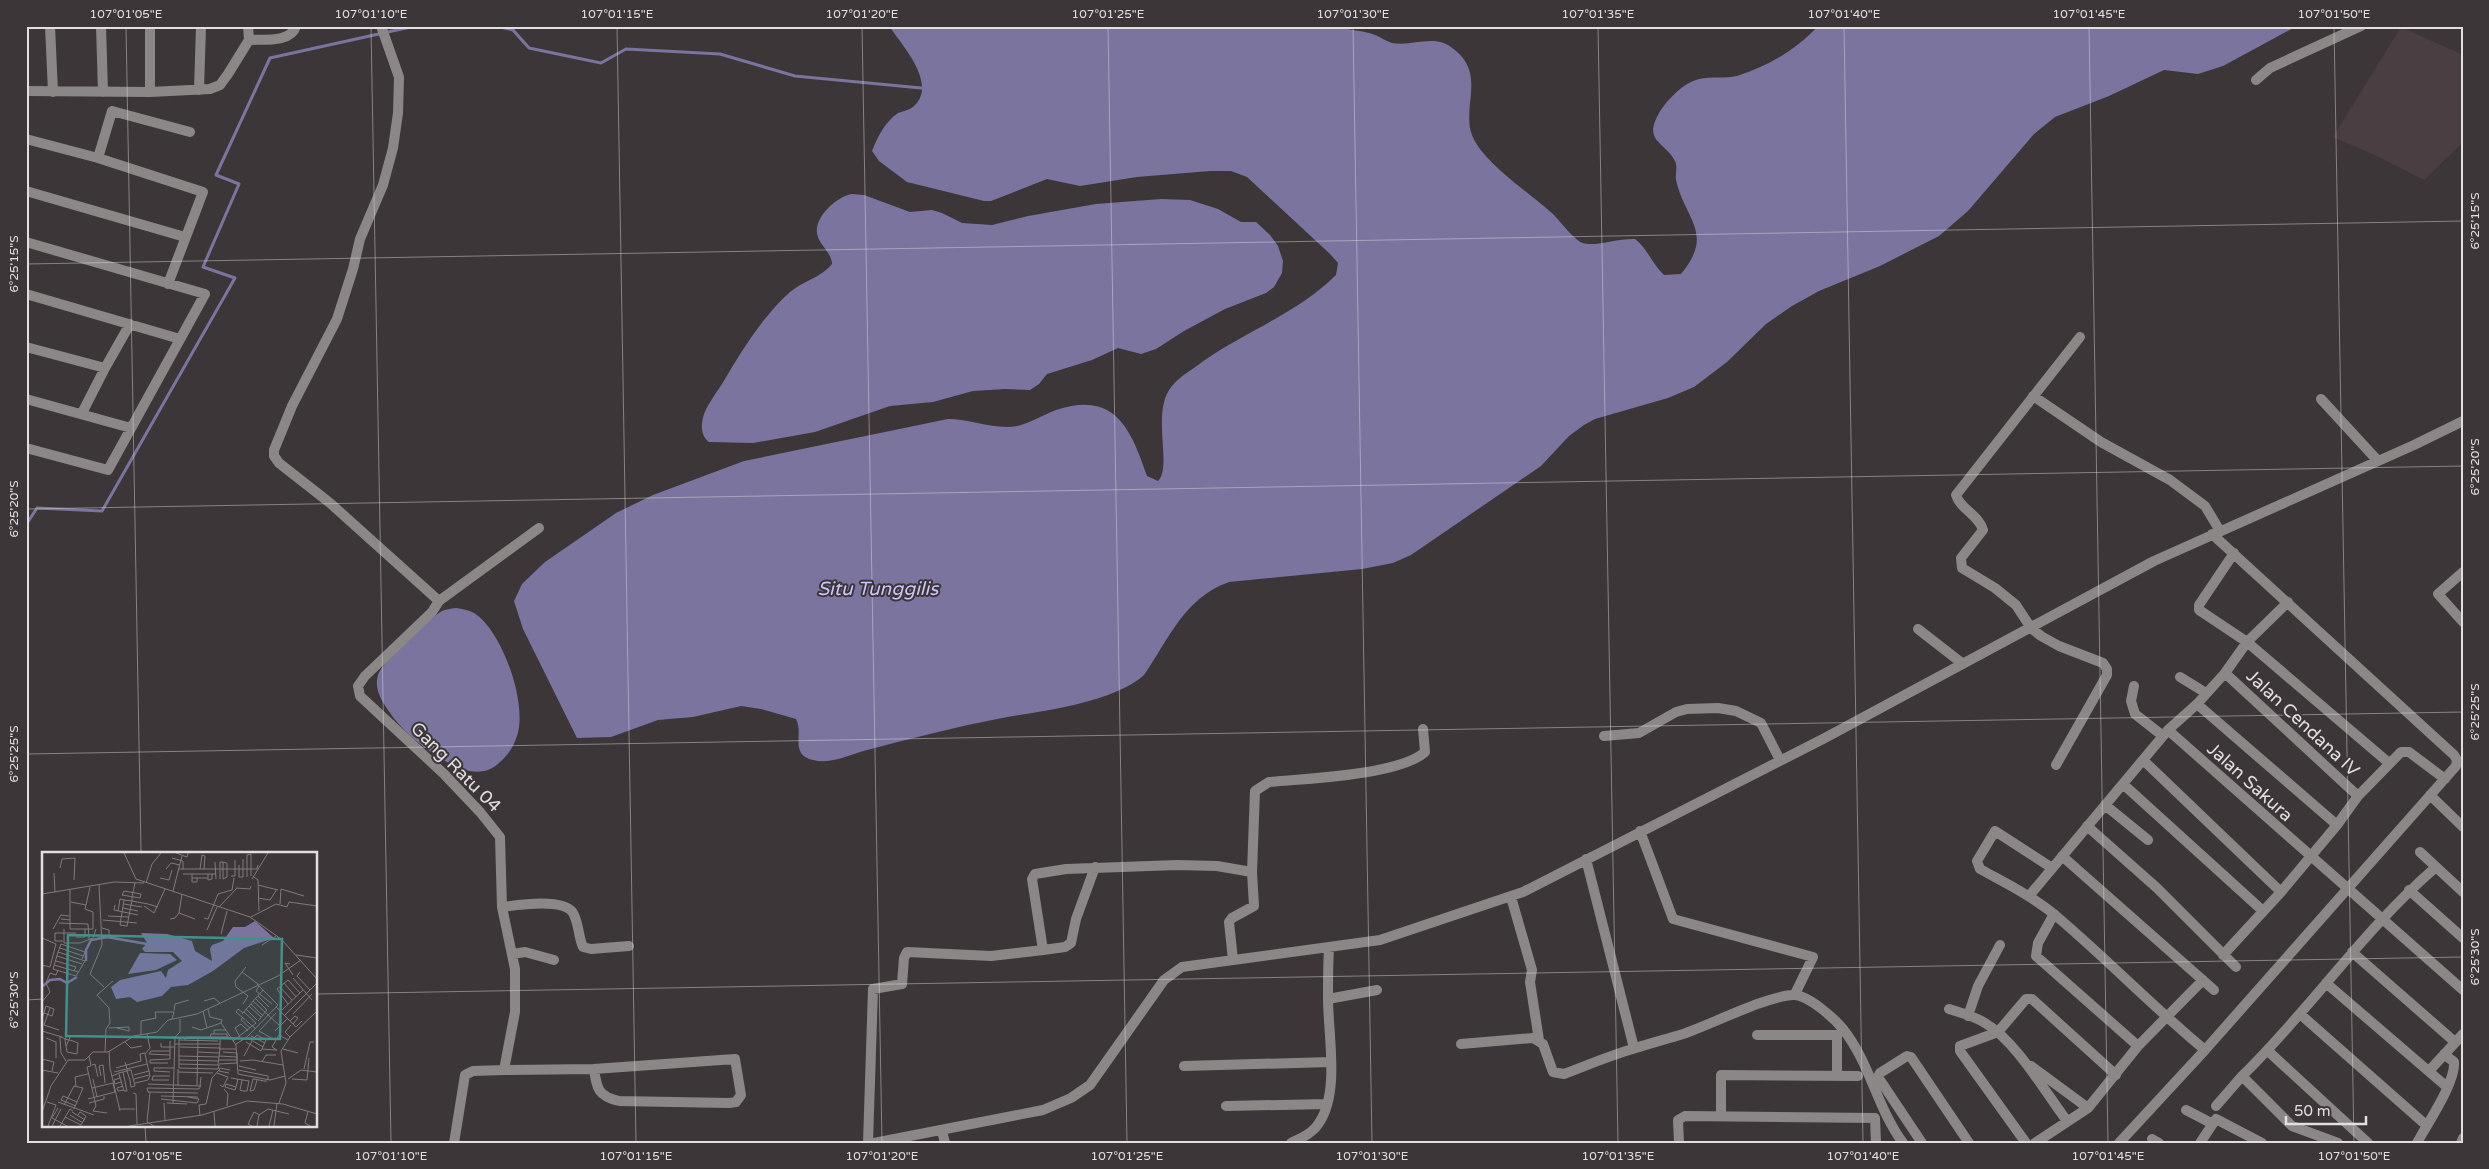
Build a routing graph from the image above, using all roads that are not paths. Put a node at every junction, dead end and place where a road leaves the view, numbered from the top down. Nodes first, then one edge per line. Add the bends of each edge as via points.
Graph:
1 (50, 26) edge
2 (101, 26) edge
3 (150, 26) edge
4 (201, 26) edge
5 (248, 26) edge
6 (296, 26) edge
7 (2361, 26) edge
8 (380, 28) edge
9 (249, 40) junction
10 (2256, 80) dead end
11 (199, 90) junction
12 (26, 92) edge
13 (53, 92) junction
14 (104, 92) junction
15 (150, 92) junction
16 (190, 132) dead end
17 (26, 139) edge
18 (98, 158) junction
19 (26, 191) edge
20 (185, 237) junction
21 (26, 242) edge
22 (168, 284) junction
23 (26, 294) edge
24 (130, 324) junction
25 (2080, 337) dead end
26 (180, 339) junction
27 (26, 347) edge
28 (105, 368) junction
29 (2033, 396) junction
30 (26, 399) edge
31 (2321, 399) dead end
32 (82, 413) junction
33 (2463, 421) edge
34 (131, 428) junction
35 (26, 448) edge
36 (2378, 461) junction
37 (539, 528) dead end
38 (2216, 532) junction
39 (2234, 553) junction
40 (2463, 572) edge
41 (439, 601) junction
42 (2288, 602) junction
43 (2463, 622) edge
44 (2031, 628) junction
45 (1918, 629) dead end
46 (2247, 642) junction
47 (1962, 664) junction
48 (2225, 673) junction
49 (2180, 677) dead end
50 (2134, 686) dead end
51 (2206, 693) junction
52 (2197, 704) junction
53 (1423, 729) dead end
54 (2166, 733) junction
55 (1604, 736) dead end
56 (1780, 760) junction
57 (2144, 760) junction
58 (2389, 763) junction
59 (2056, 766) dead end
60 (2445, 779) junction
61 (2123, 784) junction
62 (2430, 795) junction
63 (2358, 796) junction
64 (2105, 805) junction
65 (2337, 825) junction
66 (2087, 826) junction
67 (2463, 827) edge
68 (1640, 831) junction
69 (2148, 840) dead end
70 (2420, 852) dead end
71 (2062, 856) junction
72 (2310, 857) junction
73 (1586, 859) junction
74 (1095, 867) junction
75 (2436, 867) junction
76 (2052, 868) junction
77 (1252, 872) junction
78 (2346, 889) junction
79 (2409, 890) junction
80 (2282, 892) junction
81 (2463, 892) edge
82 (2028, 896) junction
83 (1511, 897) junction
84 (502, 907) junction
85 (2263, 911) junction
86 (2054, 914) junction
87 (2381, 918) junction
88 (2463, 938) edge
89 (2000, 945) dead end
90 (629, 946) dead end
91 (1329, 948) junction
92 (1042, 950) junction
93 (2352, 952) junction
94 (513, 954) junction
95 (2223, 955) junction
96 (554, 960) dead end
97 (1233, 960) junction
98 (2236, 967) dead end
99 (2203, 980) junction
100 (2326, 984) junction
101 (1377, 990) dead end
102 (2214, 990) dead end
103 (2463, 990) edge
104 (1795, 994) junction
105 (1328, 999) junction
106 (1949, 1009) dead end
107 (2300, 1014) junction
108 (1968, 1016) junction
109 (2166, 1018) junction
110 (1998, 1032) junction
111 (2463, 1034) edge
112 (1757, 1035) dead end
113 (1539, 1040) junction
114 (2455, 1042) junction
115 (1461, 1044) dead end
116 (2138, 1046) junction
117 (1634, 1048) junction
118 (2205, 1050) junction
119 (2268, 1051) junction
120 (2444, 1054) junction
121 (2024, 1061) junction
122 (1331, 1062) junction
123 (1184, 1066) dead end
124 (594, 1069) junction
125 (504, 1070) junction
126 (2428, 1071) junction
127 (2116, 1075) junction
128 (1837, 1076) junction
129 (1858, 1076) dead end
130 (2242, 1076) junction
131 (2447, 1087) junction
132 (1327, 1104) junction
133 (1226, 1106) dead end
134 (2216, 1106) dead end
135 (2088, 1108) junction
136 (2186, 1110) dead end
137 (1721, 1116) junction
138 (2067, 1121) junction
139 (2212, 1123) junction
140 (2426, 1125) junction
141 (942, 1130) junction
142 (2463, 1138) edge
143 (454, 1143) edge
144 (868, 1143) edge
145 (874, 1143) edge
146 (946, 1143) edge
147 (1291, 1143) edge
148 (1679, 1143) edge
149 (1876, 1143) edge
150 (1903, 1143) edge
151 (1922, 1143) edge
152 (1969, 1143) edge
153 (2026, 1143) edge
154 (2035, 1143) edge
155 (2118, 1143) edge
156 (2200, 1143) edge
157 (2262, 1143) edge
158 (2338, 1143) edge
159 (2368, 1143) edge
160 (2417, 1143) edge
161 (2460, 1143) edge

1 - 13 street
2 - 14 street
3 - 15 street
4 - 11 street
5 - 9 street
6 - 9 street via 293,34 286,38
7 - 10 street via 2270,68
8 - 41 street via 399,77 393,148 383,185 360,239 337,319 292,406 274,450 279,463 330,503
9 - 11 street via 220,85
11 - 15 street
12 - 13 street
13 - 14 street
14 - 15 street
16 - 18 street via 112,111
17 - 18 street
18 - 20 street via 203,192
19 - 20 street
20 - 22 street
21 - 22 street
22 - 26 street via 205,294
23 - 24 street
24 - 26 street
24 - 28 street
25 - 29 street
26 - 34 street
27 - 28 street
28 - 32 street
29 - 38 street via 2101,442 2170,480 2205,506
29 - 44 street via 1956,495 1983,530 1961,558 1962,568 2016,605
30 - 32 street
31 - 36 street
32 - 34 street
33 - 36 street
34 - 35 street via 108,470
36 - 38 street
37 - 41 street
38 - 39 street
38 - 44 street via 2154,561
39 - 42 street
39 - 46 street via 2199,607
40 - 43 street via 2438,594
41 - 84 street, Gang Ratu 04 via 432,612 365,676 358,691 387,723 444,774 500,837
42 - 46 street
42 - 60 street via 2454,755 2456,766
44 - 47 street
44 - 59 street via 2059,646 2103,664 2107,669 2107,675
45 - 47 street
46 - 48 street
46 - 58 street
47 - 56 street
48 - 51 street
48 - 63 street, Jalan Cendana IV
49 - 51 street
50 - 54 street, Jalan Sakura via 2131,702 2135,714
51 - 52 street
52 - 54 street
52 - 65 street
53 - 77 street via 1425,752 1407,762 1362,772 1269,782 1260,786 1255,791
54 - 57 street
54 - 72 street, Jalan Sakura
55 - 56 street via 1639,733 1687,709 1718,708 1736,711 1761,723
56 - 68 street
57 - 61 street
57 - 80 street
58 - 60 street via 2400,752 2409,752
58 - 63 street
60 - 62 street
61 - 64 street
61 - 85 street
62 - 67 street
62 - 78 street
63 - 65 street
64 - 66 street
64 - 69 street
65 - 72 street
66 - 71 street
66 - 95 street via 2157,888
68 - 73 street
68 - 104 street via 1673,919 1812,957
70 - 75 street
71 - 76 street
71 - 99 street
72 - 78 street, Jalan Sakura
72 - 80 street
73 - 83 street
73 - 117 street
74 - 77 street via 1217,866
74 - 92 street via 1071,943 1066,947
74 - 92 street via 1037,873 1032,877
75 - 79 street
75 - 81 street
76 - 82 street
76 - 82 street via 1998,831 1992,832 1977,861 1978,867
77 - 97 street via 1254,906 1229,922
78 - 87 street, Jalan Sakura
78 - 118 street
79 - 87 street
79 - 88 street
80 - 85 street
82 - 86 street
83 - 91 street via 1380,940
83 - 113 street via 1532,970 1530,982
84 - 90 street via 563,906 574,915 583,947
84 - 94 street, Gang Ratu 04
85 - 95 street
86 - 109 street
86 - 116 street via 2041,937 2036,956
87 - 93 street
87 - 103 street, Jalan Sakura
89 - 108 street via 1978,986
91 - 97 street
91 - 105 street
92 - 144 street via 991,956 905,953 902,984 872,991
93 - 100 street
93 - 114 street
94 - 96 street via 525,952
94 - 125 street, Gang Ratu 04 via 515,1012
95 - 98 street
97 - 141 street via 1182,967 1164,980 1090,1085 1071,1098 1042,1110
99 - 102 street
99 - 109 street
100 - 107 street
100 - 126 street
101 - 105 street
104 - 117 street
104 - 150 street via 1830,1015 1844,1030 1887,1118
105 - 122 street
106 - 108 street
107 - 119 street
107 - 140 street
108 - 110 street
109 - 116 street
109 - 118 street
110 - 121 street
110 - 127 street via 2026,999 2032,999
110 - 153 street via 1960,1046 1959,1050
111 - 114 street
112 - 128 street via 1837,1035
113 - 115 street
113 - 117 street via 1550,1068 1558,1074
114 - 120 street
116 - 127 street
118 - 155 street
119 - 130 street
119 - 159 street
120 - 126 street
120 - 131 street via 2454,1062
121 - 135 street
121 - 138 street
122 - 123 street
122 - 132 street
124 - 124 street via 735,1059 741,1095 736,1102 729,1103 620,1101 604,1096 598,1089
124 - 125 street
125 - 143 street via 466,1073
126 - 131 street
127 - 135 street
128 - 129 street
128 - 137 street via 1721,1075
130 - 134 street
130 - 158 street via 2292,1126
131 - 140 street
132 - 133 street
132 - 147 street via 1315,1129
135 - 138 street
136 - 139 street
137 - 148 street via 1680,1117
137 - 149 street via 1874,1118
138 - 154 street
139 - 156 street
139 - 157 street via 2216,1119
140 - 160 street
141 - 145 street
141 - 146 street
142 - 161 street
151 - 152 street via 1878,1076 1907,1056 1911,1057

